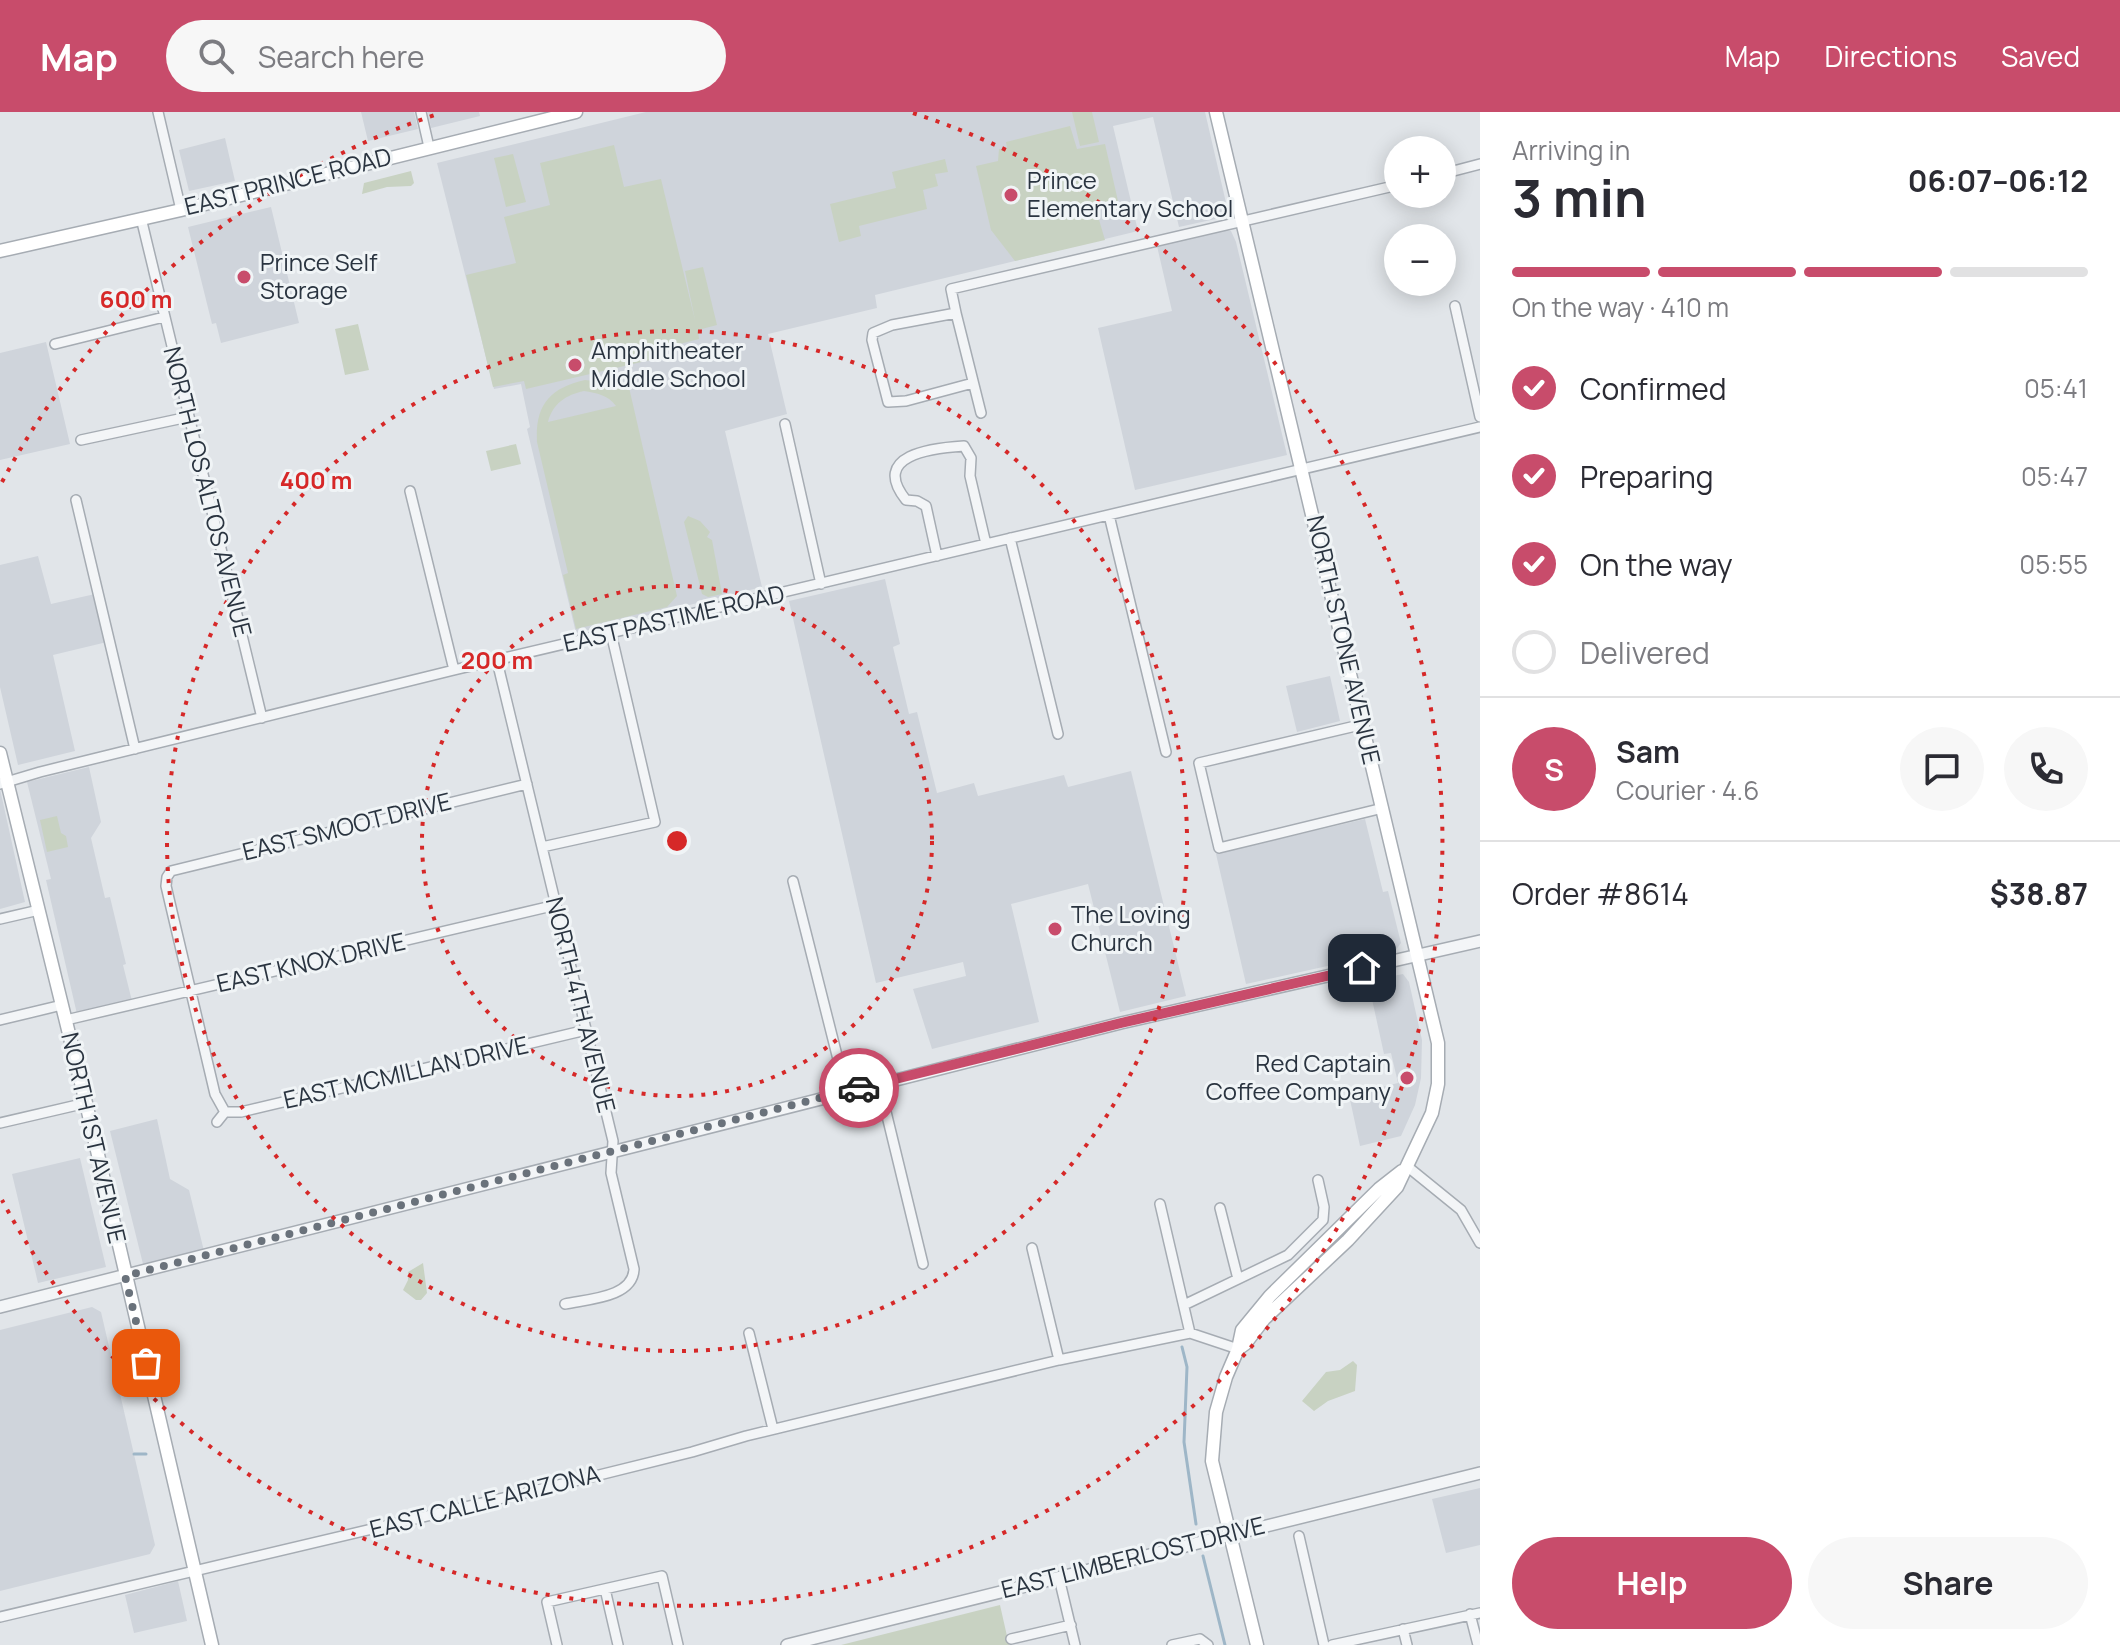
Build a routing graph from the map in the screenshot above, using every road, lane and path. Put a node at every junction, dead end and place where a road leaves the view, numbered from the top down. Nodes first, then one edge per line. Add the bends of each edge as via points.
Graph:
1 (158, 112) edge
2 (421, 112) edge
3 (576, 112) edge
4 (1216, 112) edge
5 (429, 147) junction
6 (1480, 164) edge
7 (1456, 170) edge
8 (1384, 188) edge
9 (181, 210) junction
10 (141, 218) junction
11 (1242, 221) junction
12 (0, 251) edge
13 (1455, 306) dead end
14 (956, 313) junction
15 (164, 317) junction
16 (55, 344) dead end
17 (973, 383) junction
18 (981, 413) dead end
19 (188, 417) junction
20 (1480, 417) edge
21 (785, 424) dead end
22 (1480, 427) edge
23 (81, 440) dead end
24 (1302, 469) junction
25 (410, 491) dead end
26 (76, 500) dead end
27 (1109, 515) junction
28 (1010, 538) junction
29 (986, 544) junction
30 (937, 556) junction
31 (821, 584) junction
32 (611, 633) junction
33 (497, 661) junction
34 (454, 670) junction
35 (262, 718) junction
36 (1364, 724) junction
37 (1058, 734) dead end
38 (135, 749) junction
39 (1166, 752) dead end
40 (0, 753) edge
41 (3, 782) edge
42 (527, 784) junction
43 (1383, 808) junction
44 (542, 847) junction
45 (793, 881) dead end
46 (556, 905) junction
47 (39, 910) junction
48 (0, 919) edge
49 (1480, 941) edge
50 (1419, 956) junction
51 (190, 992) junction
52 (62, 1005) junction
53 (0, 1020) edge
54 (66, 1020) junction
55 (586, 1030) junction
56 (879, 1083) junction
57 (846, 1091) junction
58 (86, 1103) junction
59 (225, 1112) junction
60 (217, 1122) dead end
61 (0, 1123) edge
62 (611, 1152) junction
63 (1408, 1167) junction
64 (1318, 1180) dead end
65 (1160, 1204) dead end
66 (1220, 1208) dead end
67 (1480, 1243) edge
68 (1032, 1248) dead end
69 (923, 1264) dead end
70 (125, 1276) junction
71 (1238, 1279) junction
72 (565, 1304) dead end
73 (1184, 1305) junction
74 (0, 1307) edge
75 (749, 1333) dead end
76 (1190, 1333) junction
77 (1238, 1349) junction
78 (1059, 1360) junction
79 (773, 1429) junction
80 (1480, 1473) edge
81 (1228, 1534) junction
82 (1299, 1536) dead end
83 (195, 1569) junction
84 (1059, 1578) junction
85 (605, 1589) junction
86 (1475, 1614) edge
87 (0, 1617) edge
88 (1071, 1625) junction
89 (1403, 1629) junction
90 (1011, 1639) dead end
91 (1204, 1642) edge
92 (212, 1645) edge
93 (557, 1645) edge
94 (618, 1645) edge
95 (678, 1645) edge
96 (787, 1645) edge
97 (1075, 1645) edge
98 (1172, 1645) edge
99 (1257, 1645) edge
100 (1324, 1645) edge
101 (1332, 1645) edge
102 (1407, 1645) edge
103 (1478, 1645) edge

1 - 9 street
2 - 5 street
3 - 5 main road, EAST PRINCE ROAD
4 - 11 main road, NORTH STONE AVENUE
5 - 9 main road, EAST PRINCE ROAD
6 - 7 street
8 - 11 street
9 - 10 main road, EAST PRINCE ROAD
10 - 12 main road, EAST PRINCE ROAD
10 - 15 street, NORTH LOS ALTOS AVENUE
11 - 14 street via 951,289
11 - 24 main road, NORTH STONE AVENUE
13 - 20 street
14 - 17 street
14 - 17 street via 892,325 873,333 872,340 888,402
15 - 16 street
15 - 19 street, NORTH LOS ALTOS AVENUE
17 - 18 street
19 - 23 street
19 - 35 street, NORTH LOS ALTOS AVENUE
21 - 31 street
22 - 24 street, EAST PASTIME ROAD
24 - 27 street, EAST PASTIME ROAD
24 - 36 main road, NORTH STONE AVENUE
25 - 34 street
26 - 38 street
27 - 28 street, EAST PASTIME ROAD
27 - 39 street
28 - 29 street, EAST PASTIME ROAD
28 - 37 street
29 - 30 street, EAST PASTIME ROAD
29 - 30 street via 969,452 964,446 938,448 902,459 895,467 906,500 926,506
30 - 31 street, EAST PASTIME ROAD
31 - 32 street, EAST PASTIME ROAD
32 - 33 street, EAST PASTIME ROAD
32 - 44 street via 655,822
33 - 34 street, EAST PASTIME ROAD
33 - 42 street, NORTH 4TH AVENUE
34 - 35 street, EAST PASTIME ROAD
35 - 38 street, EAST PASTIME ROAD
36 - 43 main road, NORTH STONE AVENUE
36 - 43 street via 1199,763 1219,848
38 - 41 street, EAST PASTIME ROAD
40 - 41 main road, NORTH 1ST AVENUE
41 - 47 main road, NORTH 1ST AVENUE
42 - 44 street, NORTH 4TH AVENUE
42 - 51 street, EAST SMOOT DRIVE via 165,874
43 - 50 main road, NORTH STONE AVENUE
44 - 46 street, NORTH 4TH AVENUE
45 - 57 street
46 - 51 street, EAST KNOX DRIVE
46 - 55 street, NORTH 4TH AVENUE
47 - 48 street
47 - 52 main road, NORTH 1ST AVENUE
49 - 50 street
50 - 56 street
50 - 63 main road, NORTH STONE AVENUE via 1438,1043 1438,1084
51 - 54 street, EAST KNOX DRIVE
51 - 59 street via 215,1094
52 - 53 street
52 - 54 main road, NORTH 1ST AVENUE
54 - 58 main road, NORTH 1ST AVENUE
55 - 59 street, EAST MCMILLAN DRIVE
55 - 62 street, NORTH 4TH AVENUE via 613,1141
56 - 57 street
56 - 69 street
57 - 62 street
58 - 61 street
58 - 70 main road, NORTH 1ST AVENUE
59 - 60 street
62 - 70 street
62 - 72 street, NORTH 4TH AVENUE via 634,1276 622,1289
63 - 67 street via 1461,1210
63 - 77 main road, NORTH STONE AVENUE via 1270,1296 1242,1330
64 - 71 street via 1323,1220 1288,1255
65 - 73 street
66 - 71 street
68 - 78 street
70 - 74 street
70 - 83 main road, NORTH 1ST AVENUE
71 - 73 street
73 - 76 street
75 - 79 street
76 - 77 street
76 - 78 street, EAST CALLE ARIZONA
77 - 81 main road, NORTH STONE AVENUE via 1216,1412 1212,1461
78 - 79 street, EAST CALLE ARIZONA
79 - 83 street, EAST CALLE ARIZONA via 213,1569
80 - 81 street, EAST LIMBERLOST DRIVE
81 - 84 street, EAST LIMBERLOST DRIVE
81 - 99 main road, NORTH STONE AVENUE
82 - 100 street
83 - 87 street
83 - 92 main road, NORTH 1ST AVENUE
84 - 88 street
84 - 96 street, EAST LIMBERLOST DRIVE
85 - 93 street via 547,1602
85 - 94 street
85 - 95 street via 662,1576
86 - 89 street
86 - 103 street
88 - 90 street
88 - 97 street
89 - 101 street
89 - 102 street
91 - 98 street

